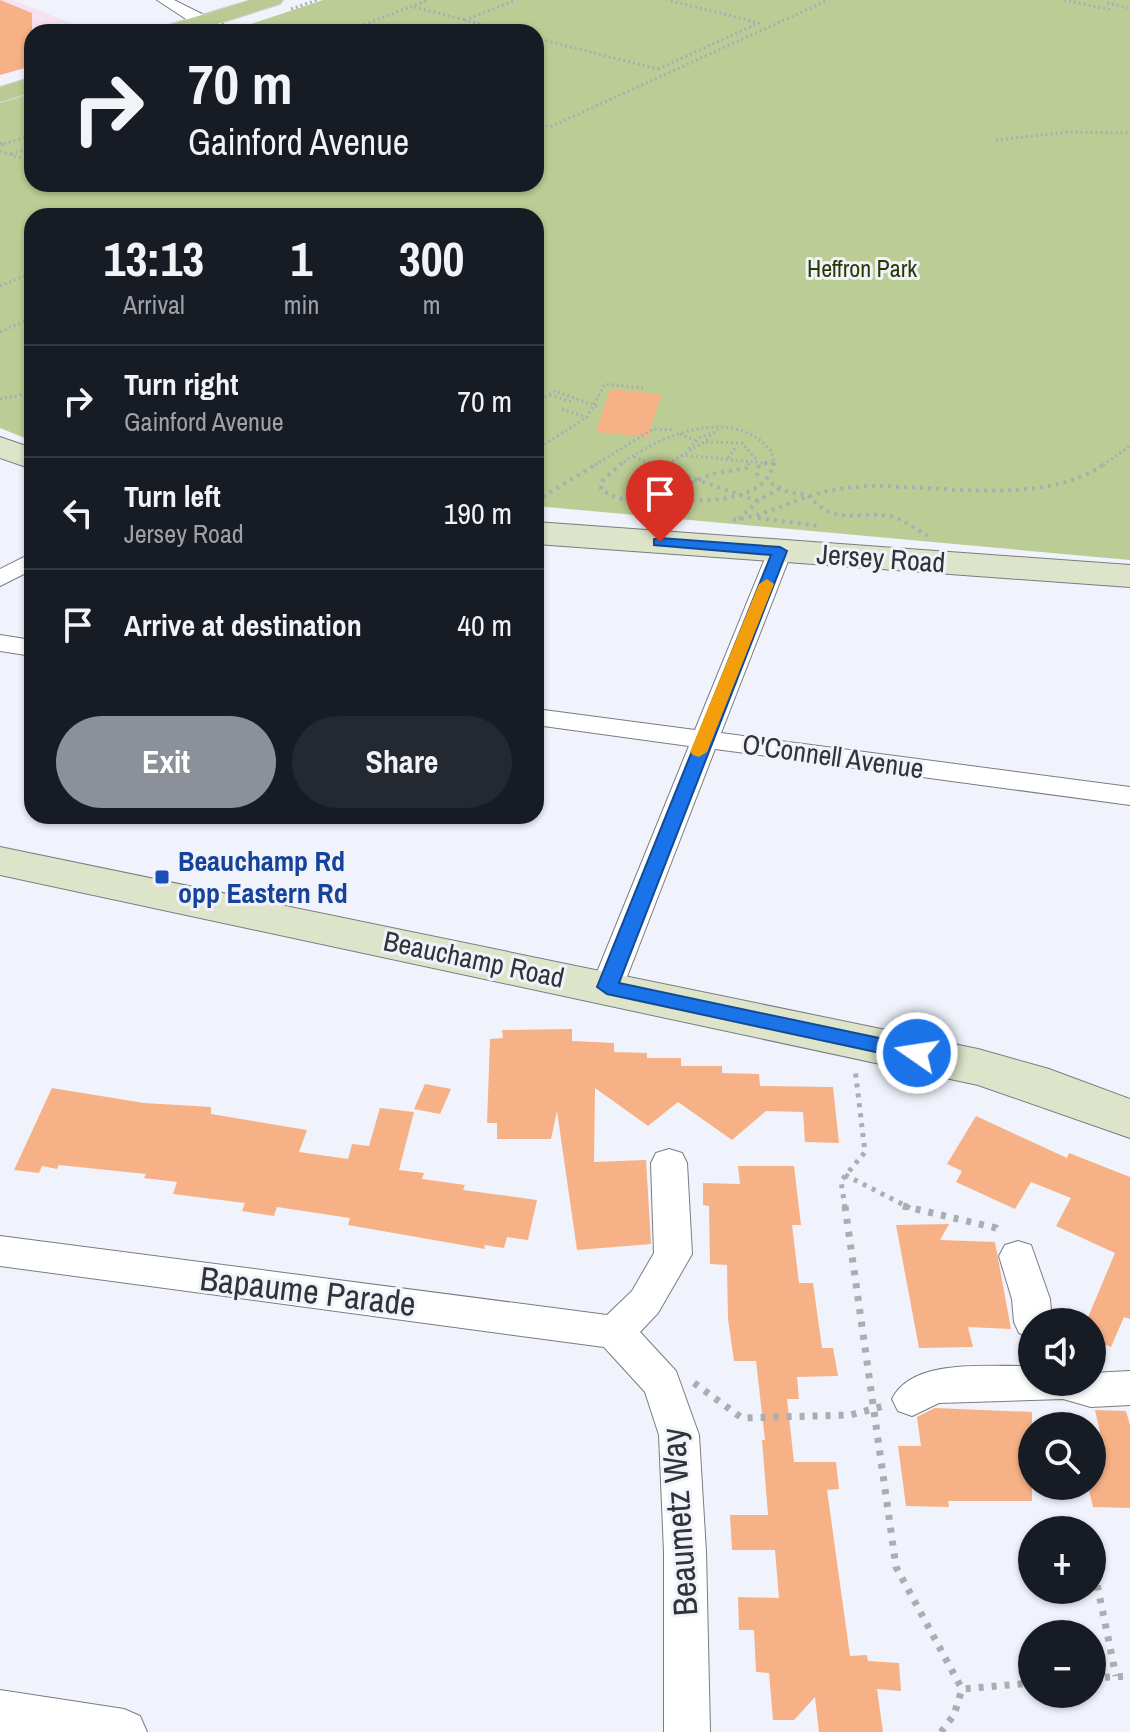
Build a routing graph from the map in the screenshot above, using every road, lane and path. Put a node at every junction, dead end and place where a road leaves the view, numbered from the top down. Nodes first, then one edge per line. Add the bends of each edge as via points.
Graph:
1 (164, 0) edge
2 (428, 0) edge
3 (516, 0) edge
4 (667, 0) edge
5 (828, 0) edge
6 (1064, 0) edge
7 (282, 2) edge
8 (1107, 3) dead end
9 (413, 7) junction
10 (1130, 8) edge
11 (1112, 10) dead end
12 (465, 20) junction
13 (205, 24) edge
14 (219, 24) edge
15 (367, 24) edge
16 (481, 24) edge
17 (544, 40) edge
18 (658, 69) junction
19 (670, 72) junction
20 (24, 78) edge
21 (0, 86) edge
22 (24, 87) edge
23 (0, 95) edge
24 (544, 125) edge
25 (1130, 133) edge
26 (24, 137) edge
27 (996, 140) dead end
28 (1, 144) edge
29 (24, 150) edge
30 (0, 151) edge
31 (10, 154) junction
32 (24, 159) edge
33 (24, 276) edge
34 (0, 286) edge
35 (24, 322) edge
36 (0, 332) edge
37 (643, 388) dead end
38 (24, 394) edge
39 (549, 394) junction
40 (544, 397) edge
41 (0, 399) edge
42 (572, 402) dead end
43 (599, 407) junction
44 (562, 409) dead end
45 (587, 418) junction
46 (674, 430) dead end
47 (716, 430) junction
48 (680, 434) dead end
49 (695, 440) dead end
50 (706, 442) dead end
51 (544, 445) edge
52 (737, 446) dead end
53 (1130, 446) edge
54 (0, 447) edge
55 (681, 455) junction
56 (24, 456) edge
57 (633, 457) junction
58 (728, 459) junction
59 (750, 461) junction
60 (668, 464) junction
61 (776, 464) junction
62 (656, 465) junction
63 (672, 471) junction
64 (659, 472) junction
65 (761, 479) dead end
66 (699, 480) junction
67 (771, 483) dead end
68 (652, 487) junction
69 (782, 487) junction
70 (740, 495) junction
71 (808, 495) junction
72 (544, 496) edge
73 (657, 500) junction
74 (758, 501) junction
75 (728, 520) dead end
76 (738, 520) junction
77 (544, 534) edge
78 (928, 544) dead end
79 (780, 551) junction
80 (24, 565) edge
81 (1130, 576) edge
82 (0, 579) edge
83 (0, 643) edge
84 (24, 647) edge
85 (544, 718) edge
86 (704, 739) junction
87 (1130, 796) edge
88 (0, 861) edge
89 (607, 987) junction
90 (855, 1068) dead end
91 (1130, 1119) edge
92 (669, 1163) dead end
93 (845, 1175) junction
94 (0, 1251) edge
95 (1018, 1256) joint
96 (1032, 1308) edge
97 (615, 1332) junction
98 (647, 1367) junction
99 (1018, 1383) edge
100 (1130, 1388) edge
101 (1106, 1389) edge
102 (912, 1399) joint
103 (873, 1408) junction
104 (1101, 1604) edge
105 (1116, 1676) junction
106 (1130, 1676) edge
107 (1106, 1677) edge
108 (1018, 1684) edge
109 (962, 1689) junction
110 (0, 1713) edge
111 (124, 1732) edge
112 (687, 1732) edge
113 (941, 1732) edge

1 - 13 street
2 - 9 path
3 - 12 path
4 - 18 path via 759,23
5 - 19 path
6 - 11 path
7 - 14 main road
8 - 10 path
9 - 12 path
9 - 15 path
12 - 16 path
17 - 18 path
18 - 19 path
19 - 24 path
20 - 21 main road
22 - 23 main road
25 - 27 path via 1069,132
26 - 28 path
29 - 31 path
30 - 31 path
31 - 32 path
33 - 34 path
35 - 36 path
37 - 43 path via 605,384
38 - 41 path
39 - 40 path
39 - 42 path
39 - 43 path via 555,391
43 - 45 path
44 - 45 path
45 - 51 path
46 - 72 path via 653,429
47 - 55 path
47 - 57 path via 677,432
47 - 61 path via 755,437 770,448
48 - 49 path
50 - 65 path via 743,442 753,449
52 - 58 path
53 - 71 path via 1099,470 1039,487 856,486
54 - 56 main road
55 - 58 path
55 - 60 path
57 - 62 path
57 - 73 path via 607,475 601,489 621,500
58 - 59 path
59 - 61 path
59 - 66 path via 746,468
60 - 62 path
60 - 63 path
61 - 70 path via 766,481
62 - 64 path
63 - 64 path
63 - 66 path
64 - 68 path
66 - 68 path via 683,487
66 - 70 path
67 - 69 path
68 - 73 path
69 - 71 path
69 - 74 path
70 - 73 path
70 - 74 path
71 - 76 path
71 - 78 path via 818,507 843,517 891,516 929,536
74 - 76 path
75 - 76 path
77 - 79 main road, Jersey Road
79 - 81 main road, Jersey Road
79 - 86 street
80 - 82 street
83 - 84 street
85 - 86 street, O'Connell Avenue
86 - 87 street, O'Connell Avenue
86 - 89 street
88 - 89 main road, Beauchamp Road
89 - 91 main road, Beauchamp Road via 978,1067
90 - 93 path via 865,1152
92 - 97 street via 673,1254 645,1302
93 - 95 path via 903,1206 996,1228
93 - 103 path via 841,1181
94 - 97 street, Bapaume Parade
95 - 96 street
97 - 98 street, Beaumetz Way
98 - 103 path via 669,1366 742,1418 850,1415
98 - 112 street, Beaumetz Way via 662,1383 679,1435
99 - 102 street via 933,1386
100 - 101 street
102 - 103 path
103 - 109 path via 896,1567
104 - 105 path
105 - 106 path
105 - 107 path
108 - 109 path
109 - 113 path via 954,1715
110 - 111 street

